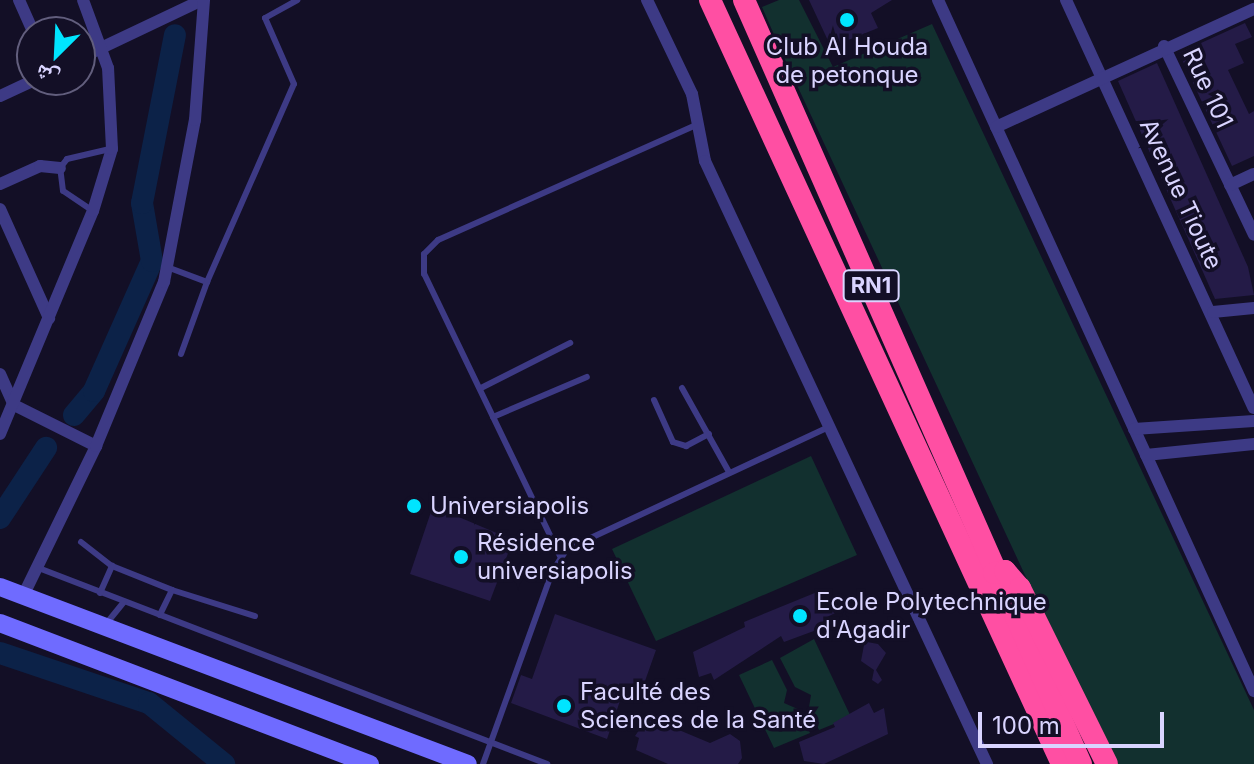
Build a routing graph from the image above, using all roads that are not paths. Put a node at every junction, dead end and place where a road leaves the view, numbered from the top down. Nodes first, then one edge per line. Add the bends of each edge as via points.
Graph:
1 (83, 0) edge
2 (203, 0) edge
3 (297, 0) edge
4 (647, 0) edge
5 (710, 0) edge
6 (744, 0) edge
7 (938, 0) edge
8 (1066, 0) edge
9 (1252, 8) edge
10 (1164, 46) junction
11 (102, 47) junction
12 (96, 50) edge
13 (1101, 76) junction
14 (698, 124) junction
15 (996, 127) junction
16 (112, 149) junction
17 (60, 168) junction
18 (1254, 174) edge
19 (0, 184) edge
20 (1230, 185) junction
21 (0, 209) edge
22 (93, 211) junction
23 (1254, 235) edge
24 (167, 267) junction
25 (207, 282) junction
26 (1254, 308) edge
27 (1213, 312) junction
28 (49, 318) junction
29 (570, 343) dead end
30 (181, 354) dead end
31 (587, 377) dead end
32 (2, 383) edge
33 (481, 388) junction
34 (682, 388) dead end
35 (654, 400) dead end
36 (14, 405) junction
37 (1254, 408) edge
38 (493, 417) junction
39 (1254, 421) edge
40 (827, 428) junction
41 (1134, 429) junction
42 (0, 434) edge
43 (709, 434) junction
44 (1254, 444) edge
45 (96, 446) junction
46 (1146, 455) junction
47 (729, 472) junction
48 (81, 542) dead end
49 (560, 556) junction
50 (112, 566) junction
51 (36, 567) junction
52 (983, 570) junction
53 (0, 587) edge
54 (172, 590) junction
55 (100, 593) junction
56 (23, 596) junction
57 (124, 602) junction
58 (160, 615) junction
59 (255, 616) dead end
60 (0, 623) edge
61 (104, 626) junction
62 (1254, 691) edge
63 (491, 742) junction
64 (370, 764) edge
65 (468, 764) edge
66 (483, 764) edge
67 (547, 764) edge
68 (987, 764) edge
69 (1047, 764) edge
70 (1062, 764) edge
71 (1081, 764) edge
72 (1107, 764) edge

1 - 11 street
2 - 11 street
2 - 24 street via 195,120
3 - 25 lane via 265,18 294,84
4 - 14 street via 692,94
5 - 52 highway, RN1
6 - 52 highway, RN1
7 - 15 street
8 - 13 street, Avenue Tioute
9 - 10 street
10 - 13 street
10 - 20 street, Rue 101
11 - 12 street
11 - 16 street
13 - 15 street
13 - 27 street, Avenue Tioute
14 - 33 lane via 427,248 424,274
14 - 40 street via 705,161
15 - 41 street
16 - 17 lane via 67,159
16 - 22 street
17 - 19 street via 40,166
17 - 22 lane via 63,191
18 - 20 street
20 - 23 street, Rue 101
21 - 28 street
22 - 28 street
24 - 25 lane
24 - 45 street
25 - 30 lane
26 - 27 street
27 - 37 street, Avenue Tioute
28 - 36 street
29 - 33 lane
31 - 38 lane
32 - 36 street
33 - 38 lane
34 - 43 lane
35 - 43 lane via 673,442 686,446
36 - 42 street
36 - 45 street
38 - 49 lane
39 - 41 street
40 - 47 lane
40 - 68 street
41 - 46 street
43 - 47 lane
44 - 46 street
45 - 51 street
46 - 62 street
47 - 49 lane via 583,539
48 - 50 lane
49 - 63 lane
50 - 54 lane
50 - 55 lane
51 - 55 lane
51 - 56 street
52 - 69 highway via 982,612
52 - 70 highway, RN1
52 - 71 highway, RN1
52 - 72 highway via 1005,571 1020,588
53 - 56 main road
54 - 58 lane
54 - 59 lane
55 - 57 lane
56 - 61 main road
57 - 58 lane
57 - 61 lane
58 - 63 lane
60 - 64 main road
61 - 65 main road
63 - 66 lane
63 - 67 lane

